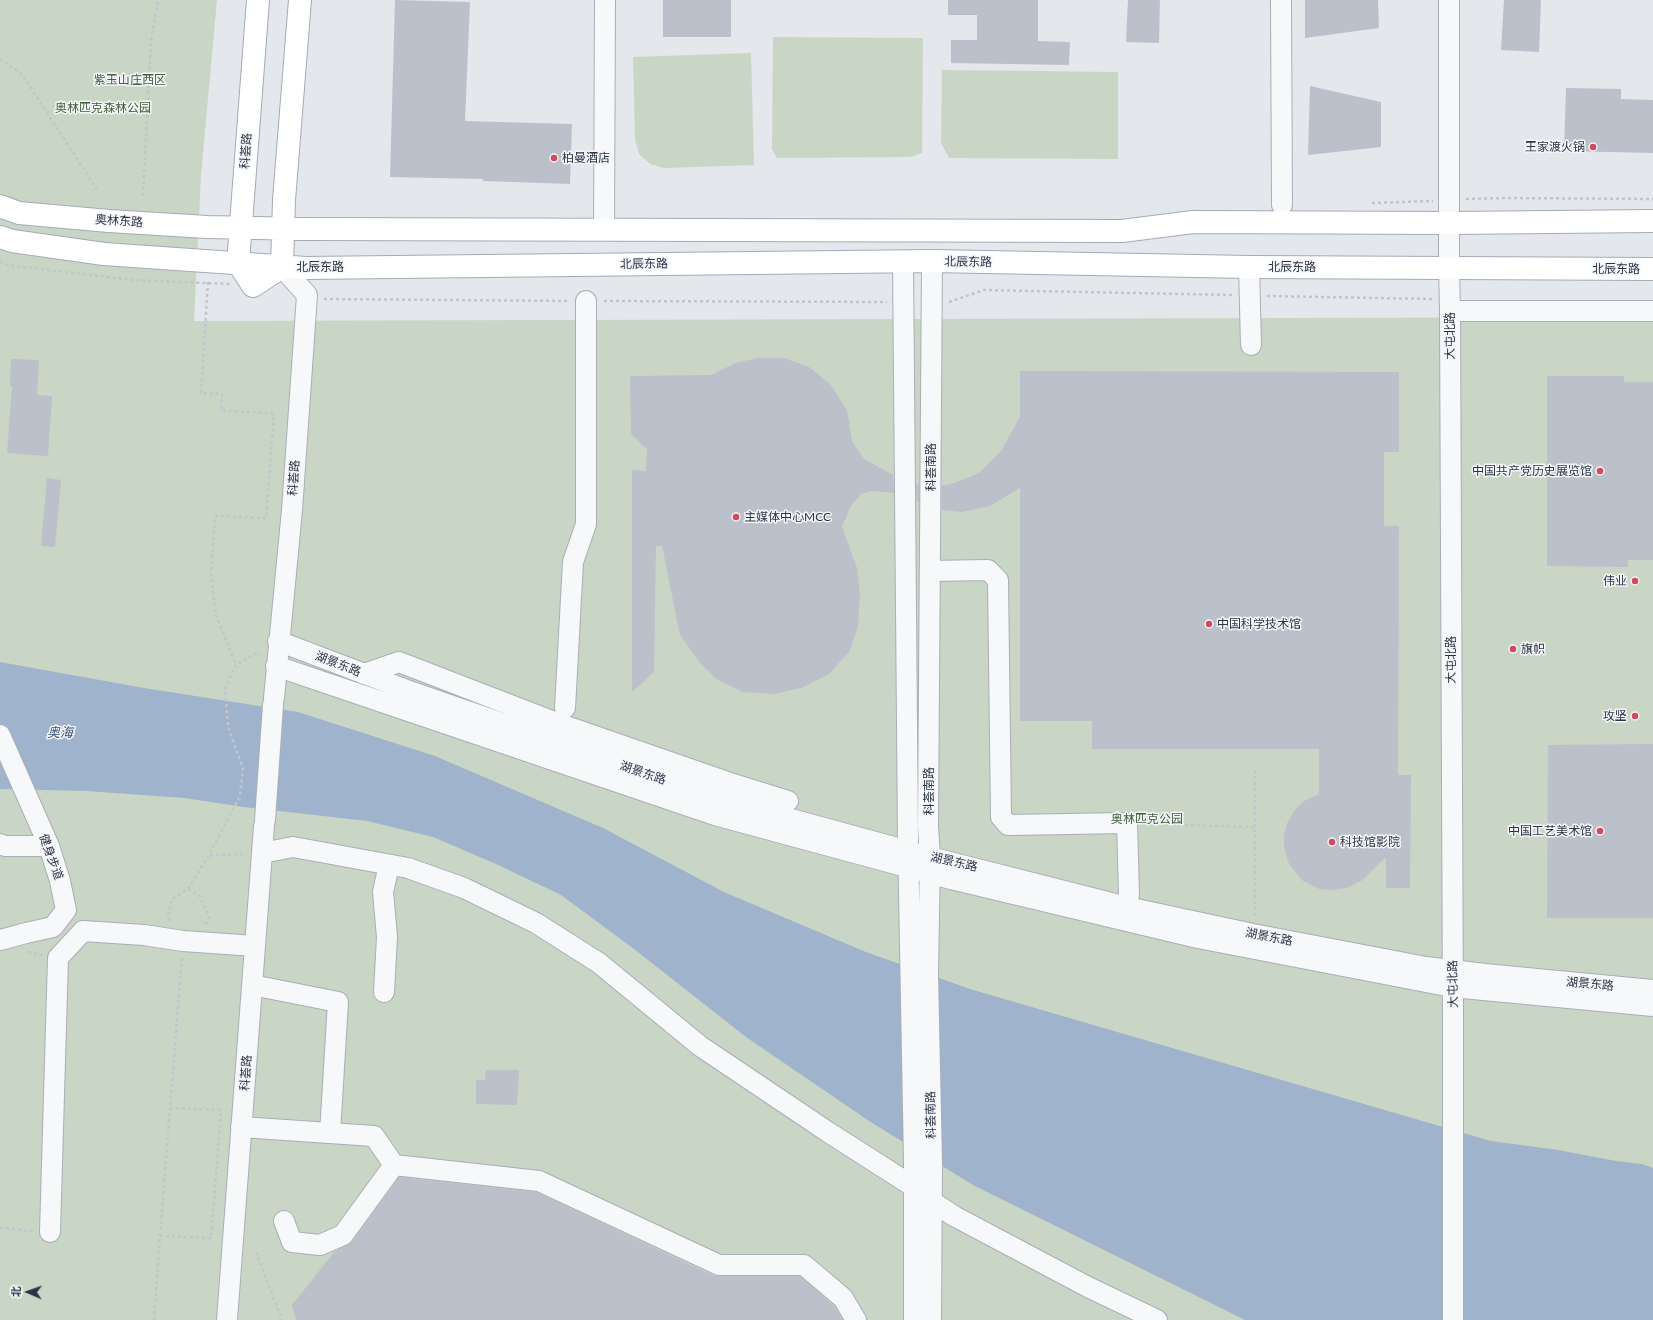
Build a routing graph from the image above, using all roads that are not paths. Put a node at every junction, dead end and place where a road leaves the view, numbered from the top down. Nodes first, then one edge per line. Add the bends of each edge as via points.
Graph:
1 (258, 0) edge
2 (300, 0) edge
3 (606, 0) edge
4 (1282, 0) edge
5 (1449, 0) edge
6 (1282, 205) dead end
7 (0, 206) edge
8 (1653, 221) edge
9 (1450, 223) junction
10 (240, 228) junction
11 (283, 228) junction
12 (604, 230) junction
13 (0, 237) edge
14 (932, 261) junction
15 (903, 262) junction
16 (238, 263) junction
17 (282, 267) junction
18 (1249, 267) junction
19 (1449, 268) junction
20 (1653, 269) edge
21 (586, 301) road end
22 (1450, 311) junction
23 (1653, 311) edge
24 (1251, 345) dead end
25 (930, 571) junction
26 (277, 652) junction
27 (343, 666) junction
28 (364, 674) junction
29 (335, 686) junction
30 (565, 708) dead end
31 (0, 735) edge
32 (788, 801) dead end
33 (0, 844) edge
34 (48, 846) junction
35 (262, 853) junction
36 (908, 859) junction
37 (389, 865) junction
38 (930, 865) junction
39 (1127, 907) junction
40 (0, 940) edge
41 (255, 946) junction
42 (918, 972) junction
43 (1452, 978) junction
44 (252, 985) junction
45 (1653, 990) edge
46 (384, 992) dead end
47 (1653, 1006) edge
48 (242, 1127) junction
49 (330, 1133) junction
50 (394, 1165) junction
51 (914, 1186) junction
52 (931, 1201) junction
53 (284, 1221) dead end
54 (50, 1232) road end
55 (227, 1320) edge
56 (856, 1320) edge
57 (914, 1320) edge
58 (931, 1320) edge
59 (1157, 1320) edge
60 (1453, 1320) edge

1 - 10 main road, 科荟路
2 - 11 main road
3 - 12 street
4 - 6 street
5 - 9 street, 大屯北路
7 - 10 main road, 奥林东路 via 19,213
8 - 9 main road
9 - 12 main road via 1193,222 1122,231
9 - 19 street, 大屯北路
10 - 11 main road, 奥林东路
10 - 16 main road, 科荟路
11 - 12 main road
11 - 17 main road
13 - 16 main road via 12,241 104,254
14 - 15 main road, 北辰东路
14 - 18 main road, 北辰东路
14 - 25 street, 科荟南路
15 - 17 main road, 北辰东路
15 - 36 street, 科荟南路
16 - 17 main road, 北辰东路
16 - 17 main road via 253,286
17 - 26 street, 科荟路 via 307,295 292,510
18 - 19 main road, 北辰东路
18 - 24 street
19 - 20 main road, 北辰东路
19 - 22 street, 大屯北路
21 - 30 street via 586,524 572,562
22 - 23 street
22 - 43 street, 大屯北路
25 - 38 street, 科荟南路
25 - 39 street via 988,570 998,580 1001,817 1008,825 1127,824
26 - 27 street, 湖景东路
26 - 29 street, 湖景东路
26 - 35 street, 科荟路
27 - 28 street, 湖景东路
27 - 29 street via 334,674
28 - 32 street via 399,662 557,723
28 - 36 street, 湖景东路 via 729,802
29 - 36 street, 湖景东路 via 715,815
31 - 34 street, 健身步道
33 - 34 street
34 - 40 street, 健身步道 via 60,881 66,910 53,927
35 - 37 street via 293,847
35 - 41 street, 科荟路
36 - 38 street, 湖景东路
36 - 42 street, 科荟南路
37 - 46 street via 383,892 387,937
37 - 51 street via 408,868 464,888 536,923 599,963 700,1046
38 - 39 street, 湖景东路
38 - 42 street, 科荟南路
38 - 43 street, 湖景东路 via 1198,938
39 - 43 street, 湖景东路 via 1426,967
41 - 44 street, 科荟路
41 - 54 street via 82,931 58,958
42 - 51 street, 科荟南路
42 - 52 street, 科荟南路 via 932,1164
43 - 45 street, 湖景东路 via 1485,974
43 - 47 street, 湖景东路
43 - 60 street, 大屯北路
44 - 48 street, 科荟路
44 - 49 street via 338,1002
48 - 49 street
48 - 55 street, 科荟路
49 - 50 street via 374,1136
50 - 53 street via 343,1235 320,1245 292,1242
50 - 56 street via 539,1181 719,1265 804,1265 844,1298
51 - 52 street
51 - 57 street, 科荟南路
52 - 58 street, 科荟南路
52 - 59 street via 1088,1288

